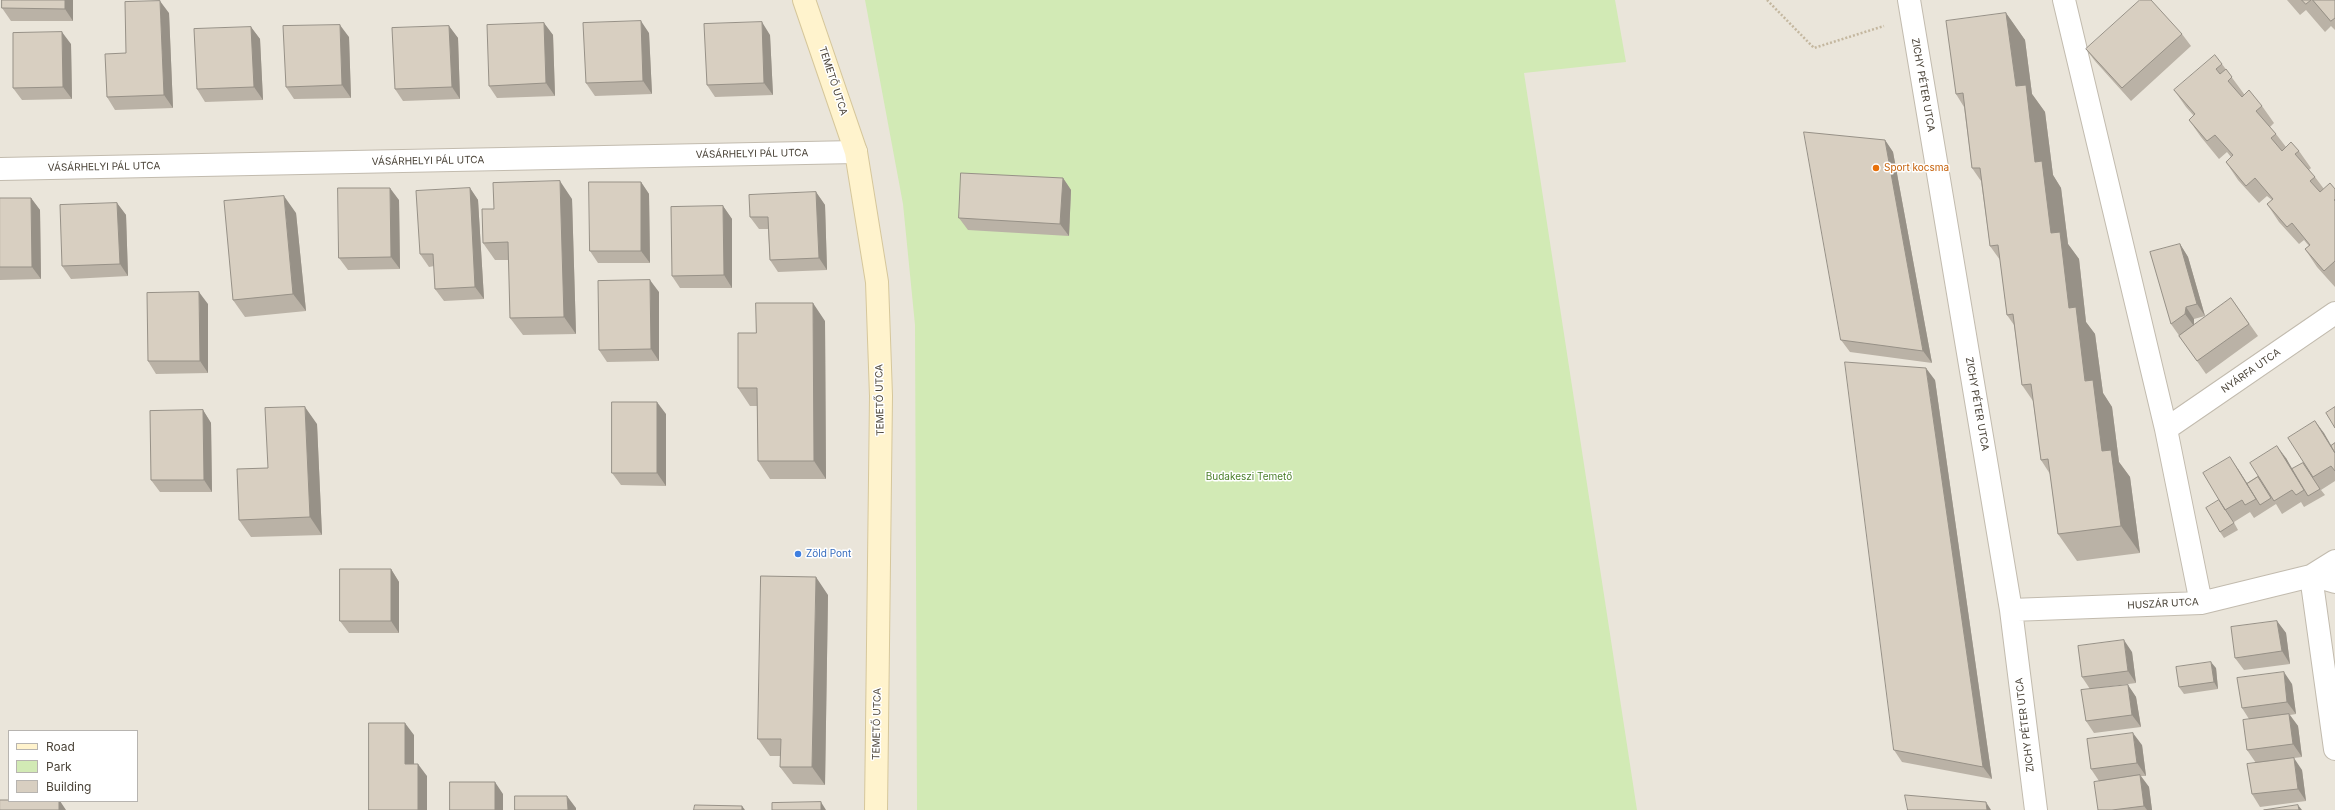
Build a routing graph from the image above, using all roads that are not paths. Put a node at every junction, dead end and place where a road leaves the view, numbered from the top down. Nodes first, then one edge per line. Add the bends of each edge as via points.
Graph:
1 (804, 0) edge
2 (2064, 0) edge
3 (1910, 8) edge
4 (856, 152) junction
5 (0, 169) edge
6 (2335, 313) edge
7 (2166, 429) junction
8 (2335, 561) edge
9 (2311, 576) junction
10 (2335, 583) edge
11 (2201, 603) junction
12 (2011, 610) junction
13 (2335, 749) edge
14 (876, 810) edge
15 (2036, 810) edge

1 - 4 main road, TEMETŐ UTCA
2 - 7 street
3 - 12 street, ZICHY PÉTER UTCA
4 - 5 street, VÁSÁRHELYI PÁL UTCA
4 - 14 main road, TEMETŐ UTCA via 877,282 881,396
6 - 7 street, NYÁRFA UTCA
7 - 11 street
8 - 9 street, HUSZÁR UTCA
9 - 10 lane
9 - 11 street, HUSZÁR UTCA
9 - 13 street
11 - 12 street, HUSZÁR UTCA
12 - 15 street, ZICHY PÉTER UTCA

